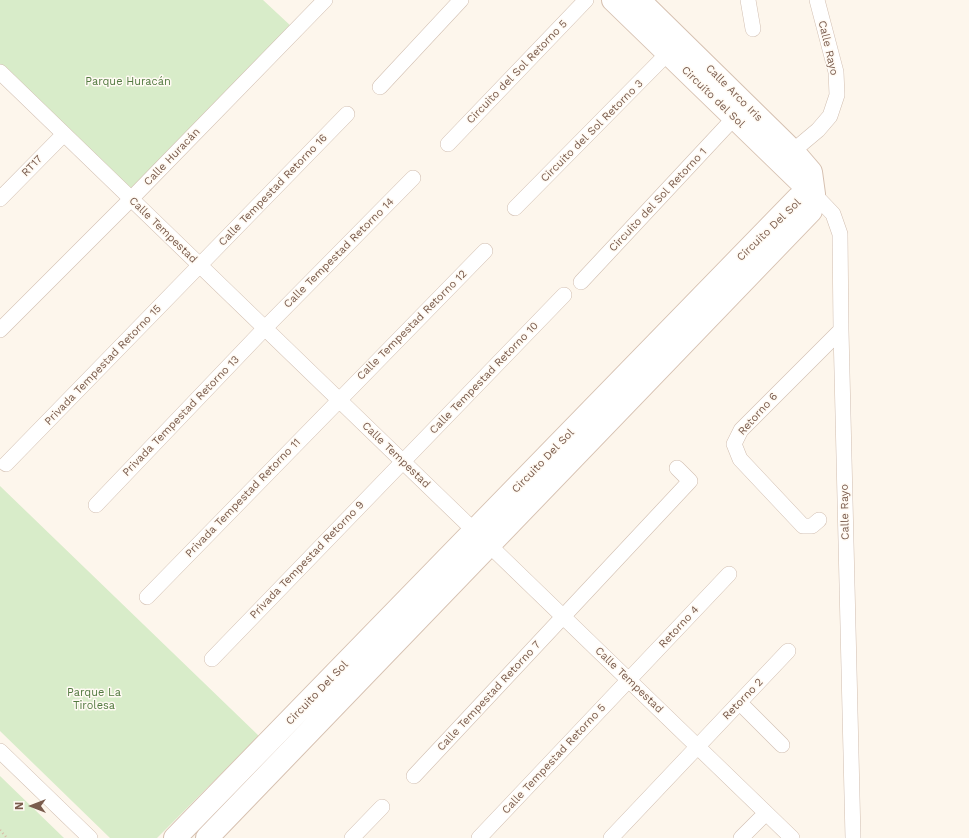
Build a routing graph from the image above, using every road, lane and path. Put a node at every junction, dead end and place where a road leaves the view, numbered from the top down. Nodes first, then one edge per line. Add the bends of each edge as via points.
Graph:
1 (326, 0) edge
2 (462, 0) edge
3 (586, 0) edge
4 (613, 0) edge
5 (639, 0) edge
6 (748, 0) edge
7 (817, 0) edge
8 (753, 29) dead end
9 (668, 53) junction
10 (0, 72) edge
11 (380, 87) dead end
12 (347, 114) dead end
13 (734, 118) junction
14 (64, 134) junction
15 (448, 144) dead end
16 (793, 151) junction
17 (413, 178) dead end
18 (814, 194) junction
19 (0, 199) edge
20 (131, 199) junction
21 (515, 208) dead end
22 (485, 251) dead end
23 (200, 266) junction
24 (581, 282) dead end
25 (564, 295) dead end
26 (266, 327) junction
27 (0, 330) edge
28 (841, 330) junction
29 (339, 400) junction
30 (403, 461) junction
31 (6, 464) dead end
32 (677, 468) dead end
33 (96, 505) dead end
34 (820, 520) dead end
35 (482, 538) junction
36 (728, 574) dead end
37 (148, 597) dead end
38 (564, 617) junction
39 (788, 651) dead end
40 (212, 659) dead end
41 (629, 680) junction
42 (740, 703) junction
43 (782, 745) dead end
44 (698, 746) junction
45 (0, 751) edge
46 (414, 776) dead end
47 (382, 807) dead end
48 (766, 813) junction
49 (0, 830) edge
50 (7, 838) edge
51 (90, 838) edge
52 (175, 838) edge
53 (207, 838) edge
54 (352, 838) edge
55 (479, 838) edge
56 (611, 838) edge
57 (742, 838) edge
58 (792, 838) edge
59 (852, 838) edge

1 - 20 street, Calle Huracán
2 - 11 street
3 - 15 street, Circuito del Sol Retorno 5
4 - 9 street, Circuito del Sol
5 - 16 street, Calle Arco Iris
6 - 8 street
7 - 16 street, Calle Rayo via 836,72 837,95 830,116
9 - 13 street, Circuito del Sol
9 - 21 street, Circuito del Sol Retorno 3
10 - 14 street, Calle Tempestad
12 - 23 street, Calle Tempestad Retorno 16
13 - 18 street, Circuito del Sol
13 - 24 street, Circuito del Sol Retorno 1
14 - 19 street, RT17
14 - 20 street, Calle Tempestad
16 - 18 street, Calle Arco Iris via 811,172
17 - 26 street, Calle Tempestad Retorno 14
18 - 28 street, Calle Rayo via 833,214 840,234
18 - 35 street, Circuito Del Sol via 811,211
20 - 23 street, Calle Tempestad
20 - 27 street, Calle Huracán
22 - 29 street, Calle Tempestad Retorno 12
23 - 26 street, Calle Tempestad
23 - 31 street, Privada Tempestad Retorno 15
25 - 30 street, Calle Tempestad Retorno 10
26 - 29 street, Calle Tempestad
26 - 33 street, Privada Tempestad Retorno 13
28 - 34 street, Retorno 6 via 741,430 734,444 740,459 803,526 812,526
28 - 59 street, Calle Rayo
29 - 30 street, Calle Tempestad
29 - 37 street, Privada Tempestad Retorno 11
30 - 35 street, Calle Tempestad
30 - 40 street, Privada Tempestad Retorno 9
32 - 38 street via 690,481
35 - 38 street, Calle Tempestad
35 - 52 street, Circuito Del Sol
35 - 53 street, Circuito Del Sol
36 - 41 street, Retorno 4
38 - 41 street, Calle Tempestad
38 - 46 street, Calle Tempestad Retorno 7
39 - 42 street, Retorno 2
41 - 44 street, Calle Tempestad
41 - 55 street, Calle Tempestad Retorno 5
42 - 43 street
42 - 44 street, Retorno 2
44 - 48 street, Calle Tempestad
44 - 56 street, Retorno 2
45 - 51 street
47 - 54 street
48 - 57 street
48 - 58 street, Calle Tempestad
49 - 50 path

